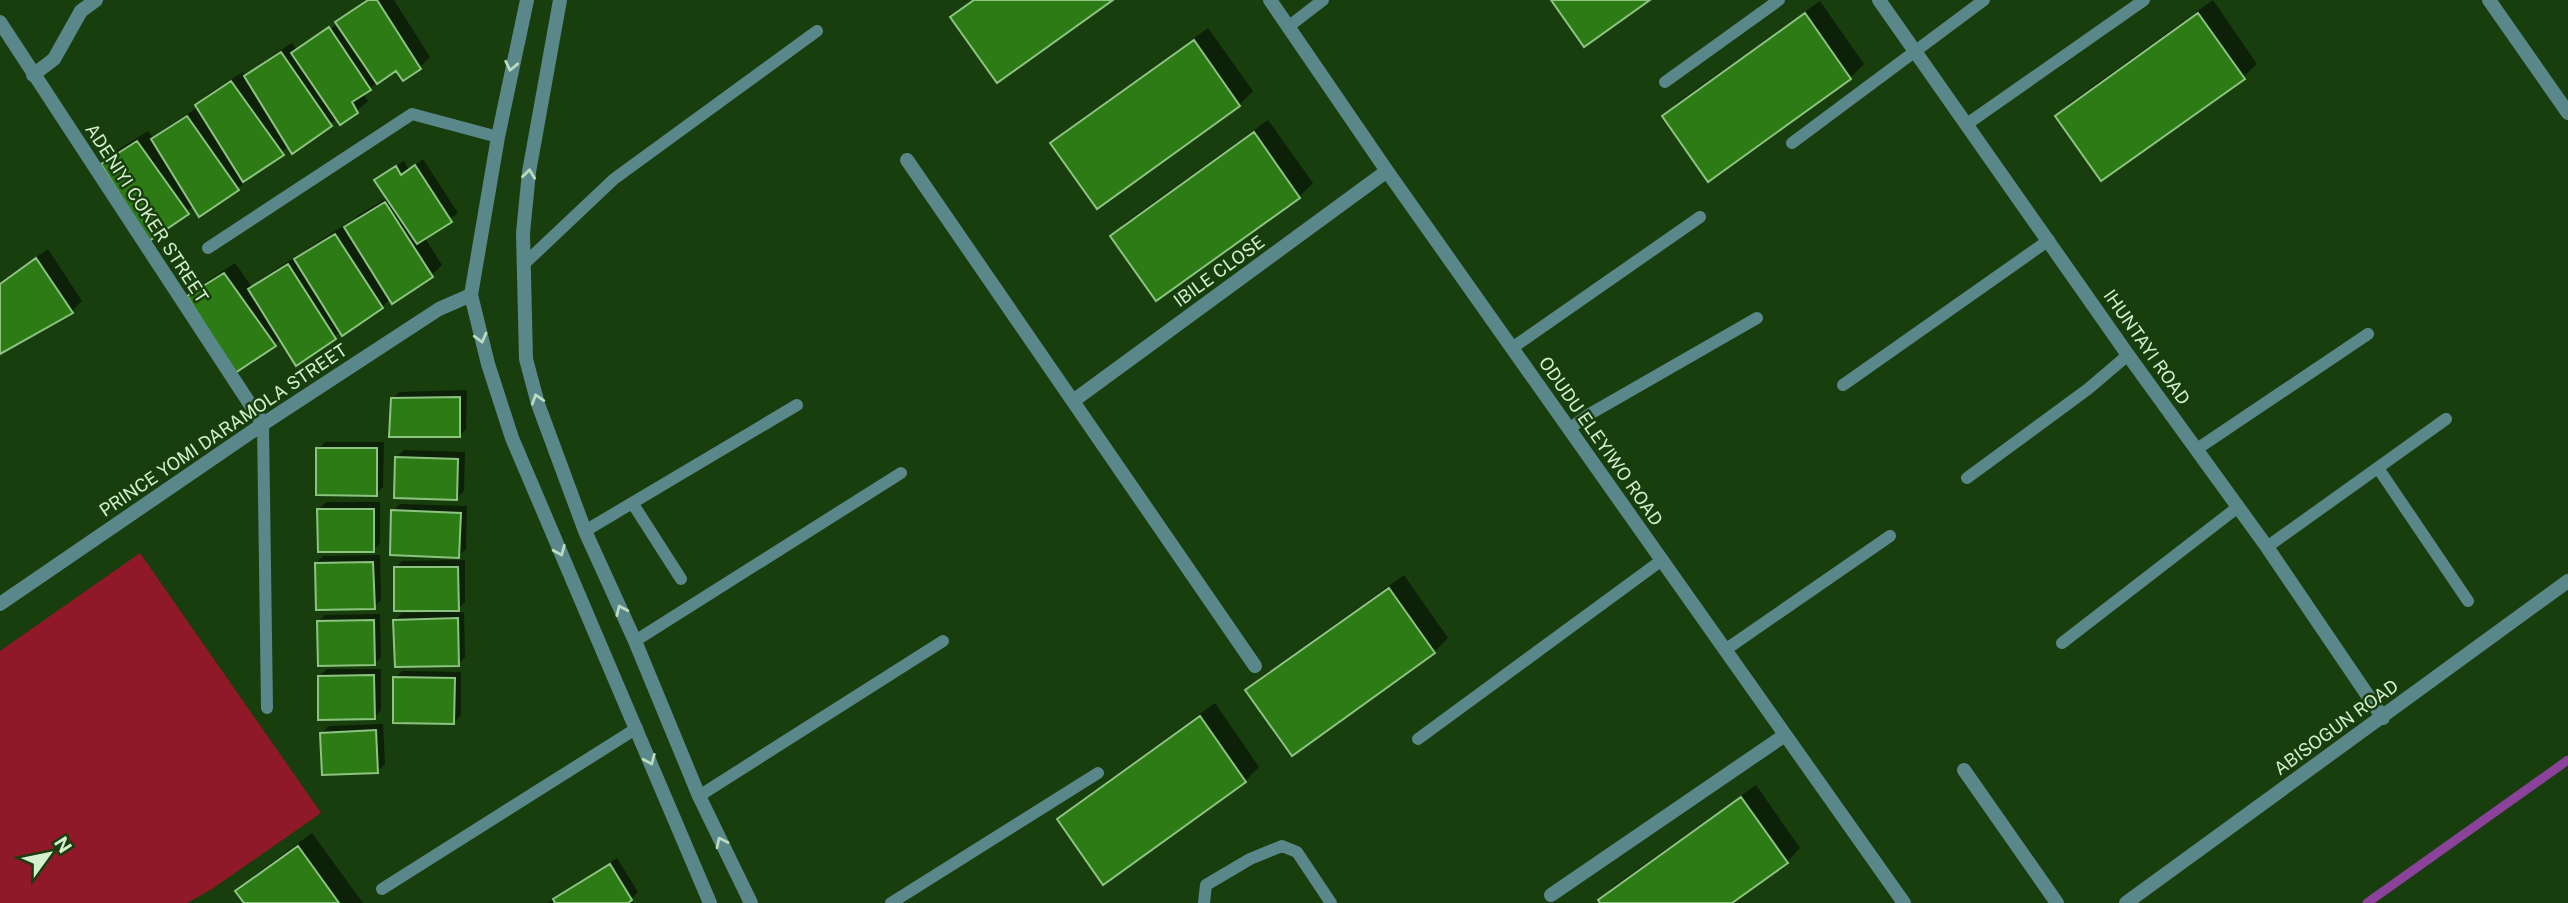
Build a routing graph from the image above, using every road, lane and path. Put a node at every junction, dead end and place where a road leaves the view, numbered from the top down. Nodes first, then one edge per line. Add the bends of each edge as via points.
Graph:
1 (96, 0) edge
2 (527, 0) edge
3 (560, 0) edge
4 (1269, 0) edge
5 (1323, 0) edge
6 (1779, 0) edge
7 (1879, 0) edge
8 (1984, 0) edge
9 (2144, 0) edge
10 (2489, 0) edge
11 (0, 22) edge
12 (1288, 27) junction
13 (817, 31) dead end
14 (1914, 50) junction
15 (33, 75) junction
16 (1665, 82) dead end
17 (2568, 113) edge
18 (1967, 124) junction
19 (498, 137) junction
20 (1792, 143) dead end
21 (907, 160) dead end
22 (1387, 171) junction
23 (1700, 216) dead end
24 (2049, 240) junction
25 (208, 248) dead end
26 (523, 265) junction
27 (471, 295) junction
28 (1758, 318) dead end
29 (2368, 334) dead end
30 (1512, 348) junction
31 (2128, 355) junction
32 (1843, 385) dead end
33 (1073, 401) junction
34 (797, 405) dead end
35 (2446, 419) dead end
36 (263, 424) junction
37 (1569, 429) junction
38 (2197, 449) junction
39 (2378, 468) junction
40 (901, 473) dead end
41 (1967, 478) dead end
42 (633, 504) junction
43 (2238, 507) junction
44 (584, 531) junction
45 (1890, 536) dead end
46 (2267, 547) junction
47 (1662, 560) junction
48 (681, 579) dead end
49 (2568, 582) edge
50 (2468, 601) dead end
51 (0, 604) edge
52 (635, 641) junction
53 (943, 641) dead end
54 (2062, 643) dead end
55 (1726, 650) junction
56 (1255, 666) dead end
57 (267, 708) dead end
58 (2383, 718) junction
59 (637, 727) junction
60 (1785, 735) junction
61 (1418, 739) dead end
62 (1964, 770) dead end
63 (1098, 773) dead end
64 (699, 796) junction
65 (382, 890) dead end
66 (1551, 895) dead end
67 (708, 902) edge
68 (751, 903) edge
69 (891, 903) edge
70 (1204, 903) edge
71 (1331, 903) edge
72 (1904, 903) edge
73 (2057, 903) edge
74 (2126, 903) edge

1 - 15 street via 81,11 54,59
2 -> 19 street
26 -> 3 street via 529,172
4 - 12 street, ODUDU ELEYIWO ROAD
5 - 12 lane
6 - 16 lane
7 - 14 street, IHUNTAYI ROAD
8 - 14 lane
9 - 18 lane
10 - 17 street
11 - 15 street, ADENIYI COKER STREET
12 - 22 street, ODUDU ELEYIWO ROAD
13 - 26 lane via 614,179
14 - 18 street, IHUNTAYI ROAD
14 - 20 lane
15 - 36 street, ADENIYI COKER STREET
18 - 24 street, IHUNTAYI ROAD
19 - 25 lane via 412,114
19 - 27 street
21 - 33 street
22 - 30 street, ODUDU ELEYIWO ROAD
22 - 33 street, IBILE CLOSE
23 - 30 lane
24 - 31 street, IHUNTAYI ROAD
24 - 32 lane
44 -> 26 street via 526,359
27 - 36 street, PRINCE YOMI DARAMOLA STREET via 439,309
27 -> 59 street via 512,438
28 - 37 lane
29 - 38 lane
30 - 37 street, ODUDU ELEYIWO ROAD
31 - 38 street, IHUNTAYI ROAD
31 - 41 lane
33 - 56 street
34 - 42 lane
35 - 39 lane
36 - 51 street, PRINCE YOMI DARAMOLA STREET
36 - 57 lane
37 - 47 street, ODUDU ELEYIWO ROAD
38 - 43 street, IHUNTAYI ROAD
39 - 46 lane
39 - 50 lane
40 - 52 lane
42 - 44 lane
42 - 48 lane
43 - 46 street, IHUNTAYI ROAD
43 - 54 lane
52 -> 44 street
45 - 55 lane
46 - 58 street, IHUNTAYI ROAD
47 - 55 street, ODUDU ELEYIWO ROAD
47 - 61 lane
49 - 58 street, ABISOGUN ROAD
52 - 64 street
53 - 64 lane
55 - 60 street, ODUDU ELEYIWO ROAD
58 - 74 street, ABISOGUN ROAD
59 - 65 lane
59 -> 67 street
60 - 66 street
60 - 72 street, ODUDU ELEYIWO ROAD
62 - 73 street
63 - 69 lane
68 -> 64 street
70 - 71 lane via 1206,885 1282,846 1297,852

